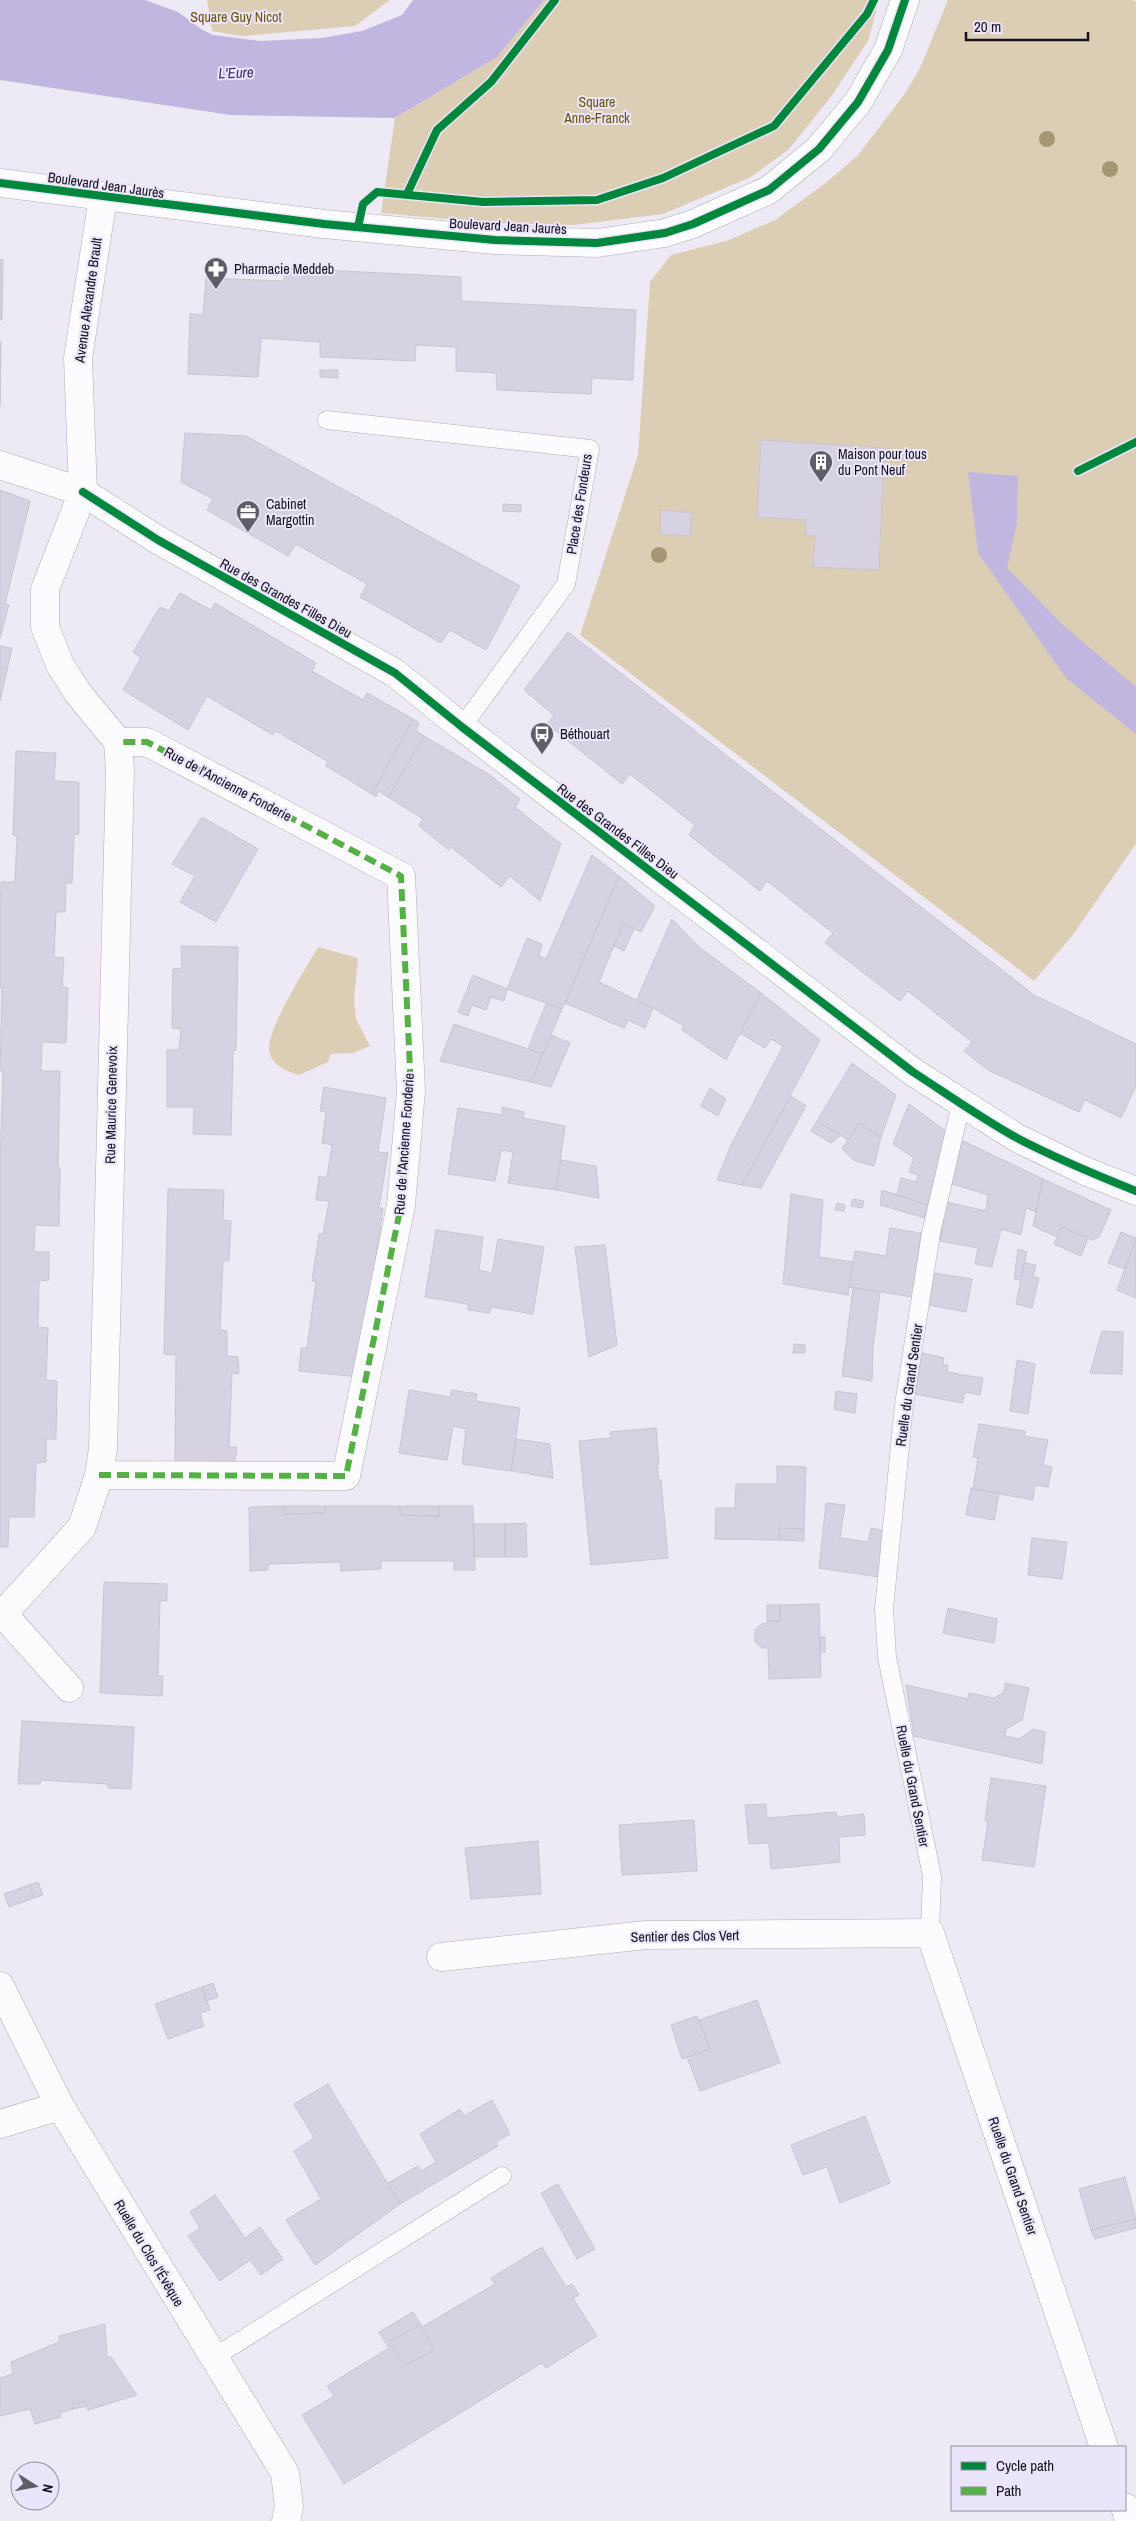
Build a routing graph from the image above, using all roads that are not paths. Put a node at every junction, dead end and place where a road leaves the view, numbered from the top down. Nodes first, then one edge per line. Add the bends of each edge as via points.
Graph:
1 (905, 0) edge
2 (0, 183) edge
3 (102, 197) junction
4 (327, 420) dead end
5 (0, 464) edge
6 (83, 492) junction
7 (462, 727) junction
8 (118, 742) junction
9 (961, 1104) junction
10 (1136, 1191) edge
11 (99, 1475) junction
12 (69, 1688) dead end
13 (930, 1933) junction
14 (441, 1956) dead end
15 (0, 1986) edge
16 (60, 2106) junction
17 (0, 2124) edge
18 (502, 2176) dead end
19 (213, 2358) junction
20 (1104, 2446) edge
21 (286, 2521) edge

1 - 3 street, Boulevard Jean Jaurès via 888,50 858,102 819,149 769,190 665,233 597,243 495,240 324,224
2 - 3 street, Boulevard Jean Jaurès
3 - 6 street, Avenue Alexandre Brault via 78,358
4 - 7 lane, Place des Fondeurs via 590,449 566,584
5 - 6 street, Rue des Grandes Filles Dieu
6 - 7 street, Rue des Grandes Filles Dieu via 158,540 395,673
6 - 8 street via 45,589 45,627 60,665
7 - 9 street, Rue des Grandes Filles Dieu via 913,1072
8 - 11 street, Rue Maurice Genevoix via 120,770 103,1448
8 - 11 street, Rue de l'Ancienne Fonderie via 148,742 401,876 411,1091 401,1205 346,1476
9 - 10 street, Rue des Grandes Filles Dieu via 1017,1138
9 - 13 lane, Ruelle du Grand Sentier via 931,1233 907,1386 884,1609 887,1657 932,1876
11 - 12 street, Rue Maurice Genevoix via 82,1527 3,1614
13 - 14 street, Sentier des Clos Vert via 646,1935
13 - 20 street, Ruelle du Grand Sentier
15 - 16 street, Ruelle du Clos l'Évêque
16 - 17 street
16 - 19 street, Ruelle du Clos l'Évêque
18 - 19 lane
19 - 21 street, Ruelle du Clos l'Évêque via 285,2473 289,2507

